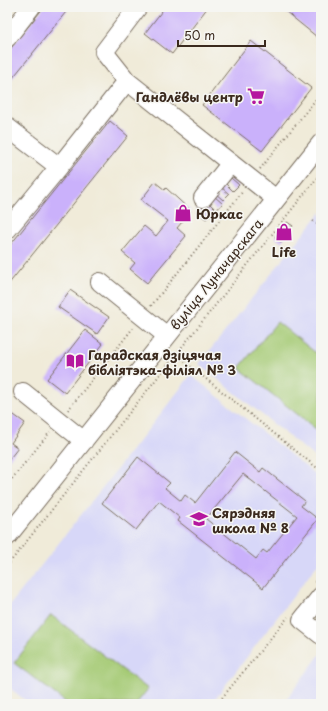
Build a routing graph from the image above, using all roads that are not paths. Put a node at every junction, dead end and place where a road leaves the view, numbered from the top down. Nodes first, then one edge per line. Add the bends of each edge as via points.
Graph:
1 (31, 7) edge
2 (138, 7) edge
3 (7, 38) edge
4 (126, 81) junction
5 (7, 128) edge
6 (321, 143) edge
7 (231, 164) junction
8 (60, 167) junction
9 (203, 198) dead end
10 (276, 199) junction
11 (7, 230) edge
12 (100, 282) dead end
13 (168, 345) junction
14 (23, 392) dead end
15 (84, 441) junction
16 (7, 537) edge
17 (316, 592) edge
18 (321, 635) edge

1 - 3 street
2 - 4 street via 104,52
4 - 7 street
4 - 8 street
5 - 8 street
6 - 10 street, вуліца Луначарскага
7 - 9 street
7 - 10 street
8 - 11 street
10 - 13 street, вуліца Луначарскага
12 - 13 street
13 - 15 street, вуліца Луначарскага
14 - 15 street
15 - 16 street, вуліца Луначарскага
17 - 18 street via 302,620

